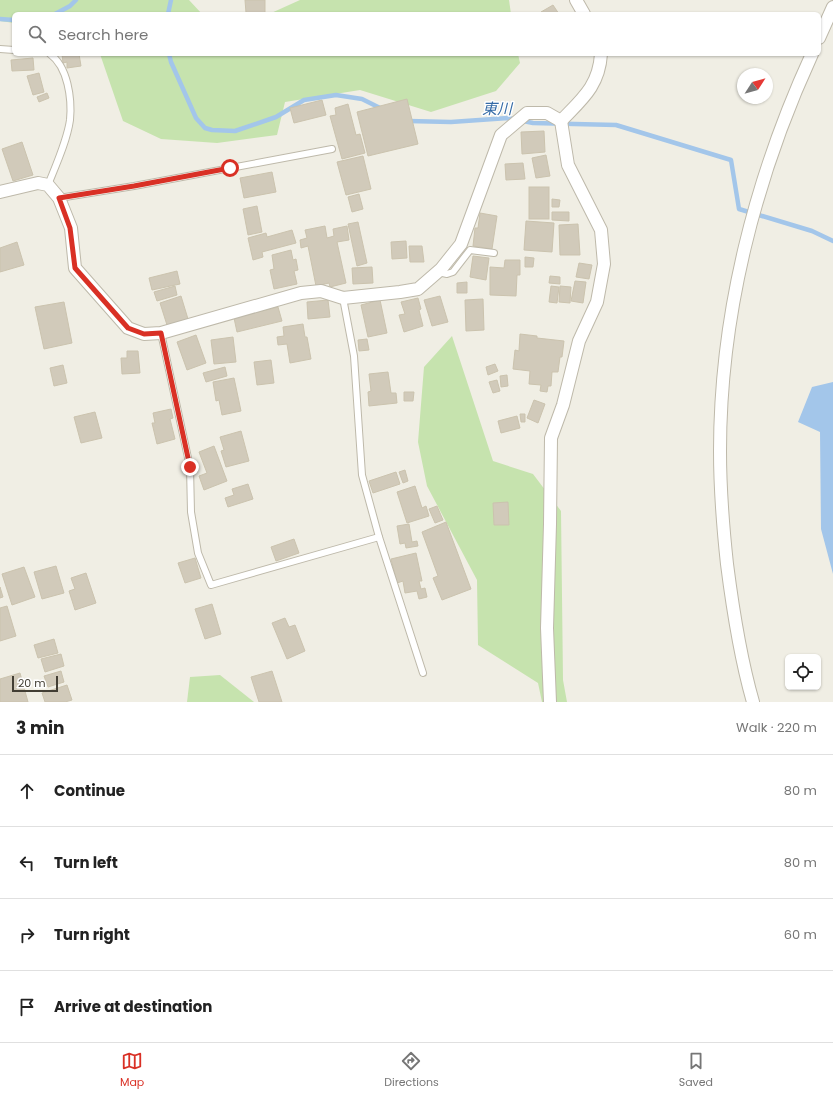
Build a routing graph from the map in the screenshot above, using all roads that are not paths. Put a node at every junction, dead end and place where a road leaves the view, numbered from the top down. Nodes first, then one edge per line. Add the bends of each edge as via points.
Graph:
1 (576, 0) edge
2 (833, 7) edge
3 (583, 12) edge
4 (821, 34) edge
5 (0, 49) edge
6 (12, 50) edge
7 (52, 56) edge
8 (601, 56) edge
9 (811, 56) edge
10 (561, 121) junction
11 (332, 149) dead end
12 (48, 185) junction
13 (0, 192) edge
14 (59, 198) junction
15 (494, 253) dead end
16 (438, 272) junction
17 (343, 298) junction
18 (161, 333) junction
19 (379, 536) junction
20 (423, 673) dead end
21 (550, 702) edge
22 (753, 702) edge

1 - 3 street
2 - 4 street
5 - 6 lane
7 - 12 lane via 61,67 69,84 70,120 62,151
8 - 10 street via 600,67 591,89
9 - 22 street via 784,120 763,180 734,298 724,372 720,451 724,535 737,630
10 - 16 street via 546,113 527,113 501,135 461,244
10 - 21 street via 568,165 601,230 604,264 597,302 579,341 563,404 551,438 547,628
11 - 14 lane
12 - 13 street via 38,183
12 - 14 street
14 - 18 street via 70,228 75,268 128,328 144,334
15 - 16 lane via 470,250 453,272
16 - 17 street via 418,289
17 - 18 street via 321,291 301,293
17 - 19 lane via 354,356 362,475
18 - 19 lane via 190,467 191,512 198,553 211,585
19 - 20 lane

